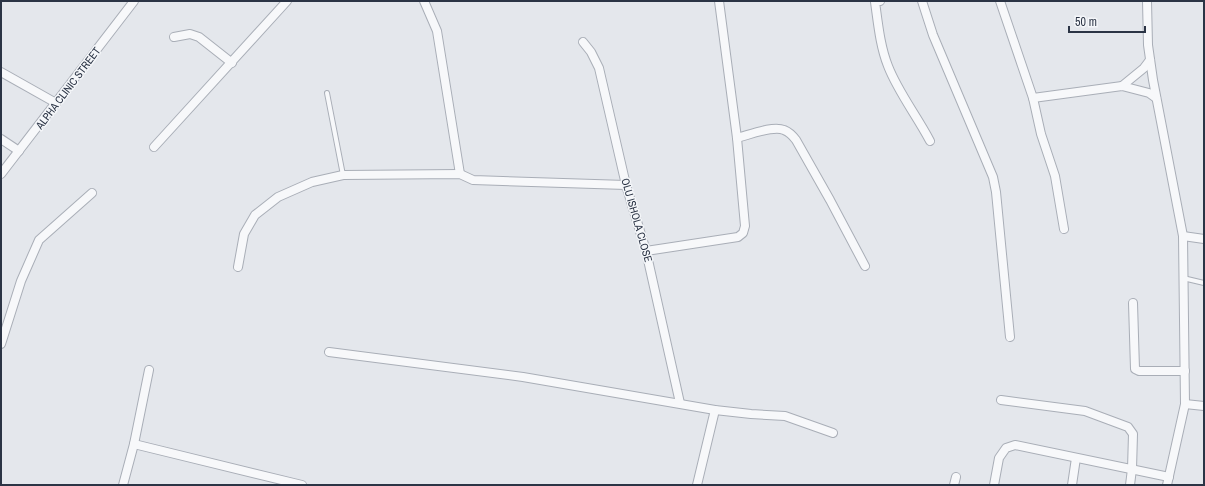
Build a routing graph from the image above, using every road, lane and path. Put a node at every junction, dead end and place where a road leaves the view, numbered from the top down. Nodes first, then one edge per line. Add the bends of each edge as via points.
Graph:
1 (133, 1) edge
2 (287, 1) edge
3 (424, 1) edge
4 (718, 1) edge
5 (876, 1) edge
6 (922, 1) edge
7 (1000, 1) edge
8 (1147, 1) edge
9 (174, 37) dead end
10 (583, 42) dead end
11 (1150, 60) junction
12 (232, 63) junction
13 (1, 72) edge
14 (1122, 86) junction
15 (327, 93) dead end
16 (1033, 98) junction
17 (1156, 98) junction
18 (56, 103) junction
19 (1, 138) edge
20 (737, 138) junction
21 (930, 141) dead end
22 (154, 147) dead end
23 (19, 151) junction
24 (1, 174) edge
25 (460, 174) junction
26 (343, 175) junction
27 (626, 185) junction
28 (92, 193) dead end
29 (1064, 229) dead end
30 (1182, 236) junction
31 (1204, 239) edge
32 (646, 251) junction
33 (865, 266) dead end
34 (238, 267) dead end
35 (1183, 278) junction
36 (1204, 283) edge
37 (1133, 303) dead end
38 (2, 332) edge
39 (1010, 337) dead end
40 (1, 344) edge
41 (329, 352) dead end
42 (149, 370) dead end
43 (1185, 371) junction
44 (1001, 400) dead end
45 (680, 403) junction
46 (1185, 404) junction
47 (1204, 406) edge
48 (715, 410) junction
49 (833, 433) dead end
50 (134, 444) junction
51 (1076, 458) junction
52 (1132, 469) junction
53 (1168, 481) edge
54 (124, 485) edge
55 (302, 485) edge
56 (697, 485) edge
57 (994, 485) edge
58 (1072, 485) edge
59 (1130, 485) edge

1 - 18 street, ALPHA CLINIC STREET
2 - 12 street
3 - 25 street via 437,31
4 - 20 street
5 - 21 street via 882,48 888,66
6 - 39 street via 933,35 996,192
7 - 16 street
8 - 11 street
9 - 12 street via 190,34 199,37
10 - 27 street, OLU ISHOLA CLOSE via 599,68
11 - 14 street
11 - 17 street
12 - 22 street
13 - 18 street
14 - 16 street
14 - 17 street via 1149,93
15 - 26 lane
16 - 29 street via 1041,134 1055,176
17 - 30 street
18 - 23 street, ALPHA CLINIC STREET
19 - 23 street
20 - 32 street via 745,226 743,233 738,237
20 - 33 street via 774,128 783,129 790,134 796,140
23 - 24 street, ALPHA CLINIC STREET
25 - 26 street
25 - 27 street via 473,180
26 - 34 street via 312,182 278,197 255,215 244,234
27 - 32 street, OLU ISHOLA CLOSE
28 - 38 street via 39,240
30 - 31 street
30 - 35 street
32 - 45 street, OLU ISHOLA CLOSE
35 - 36 lane
35 - 43 street
37 - 43 street via 1135,369
38 - 40 street
41 - 45 street via 523,377
42 - 50 street
43 - 46 street
44 - 52 street via 1085,411 1128,427 1133,434
45 - 48 street
46 - 47 street
46 - 53 street
48 - 49 street via 785,416
48 - 56 street
50 - 54 street
50 - 55 street
51 - 52 street
51 - 57 street via 1015,445 1006,448 999,458
51 - 58 street
52 - 53 street
52 - 59 street

